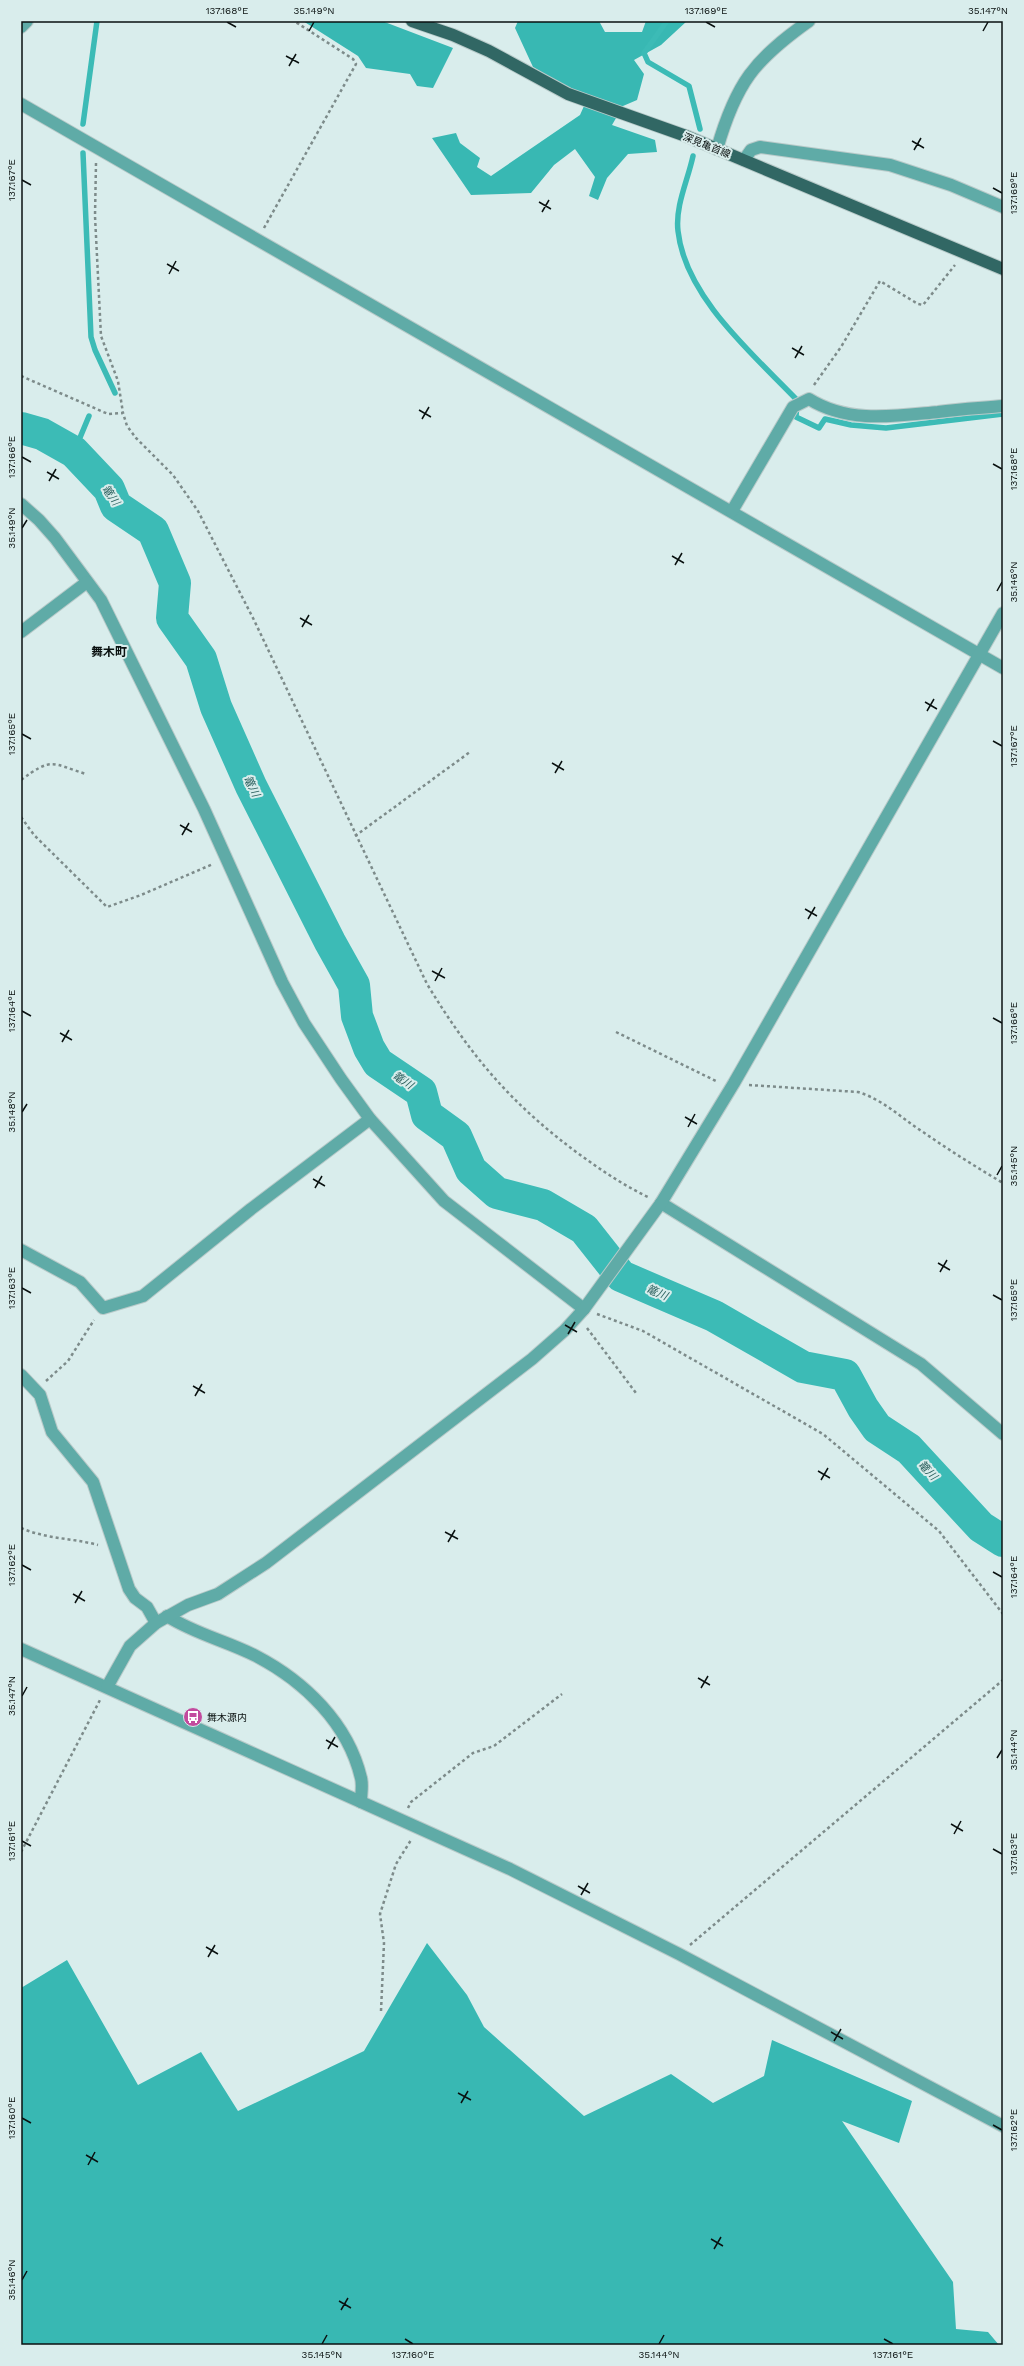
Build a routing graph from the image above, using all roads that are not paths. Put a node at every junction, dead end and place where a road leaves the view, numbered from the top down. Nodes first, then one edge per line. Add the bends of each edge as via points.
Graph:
1 (26, 21) edge
2 (412, 21) edge
3 (809, 21) edge
4 (21, 27) edge
5 (21, 104) edge
6 (717, 149) junction
7 (744, 160) junction
8 (1003, 207) edge
9 (1003, 269) edge
10 (1003, 406) edge
11 (21, 504) edge
12 (732, 511) junction
13 (87, 582) junction
14 (1003, 613) edge
15 (21, 632) edge
16 (979, 654) junction
17 (1003, 668) edge
18 (370, 1119) junction
19 (658, 1207) junction
20 (21, 1250) edge
21 (580, 1314) junction
22 (21, 1375) edge
23 (1003, 1434) edge
24 (168, 1616) junction
25 (156, 1623) junction
26 (21, 1649) edge
27 (107, 1687) junction
28 (361, 1802) junction
29 (1003, 2126) edge

1 - 4 street
2 - 6 main road, 深見亀首線 via 453,35 490,52 568,94
3 - 6 street via 766,54 744,81 725,122
5 - 12 street
6 - 7 main road, 深見亀首線
7 - 8 street via 751,150 760,147 890,164 951,185
7 - 9 main road, 深見亀首線
10 - 12 street via 867,417 801,402
11 - 13 street via 39,520
12 - 16 street
13 - 15 street
13 - 18 street via 101,600 227,859 282,982 300,1016
14 - 16 street
16 - 17 street
16 - 19 street via 733,1085
18 - 20 street via 251,1209 143,1296 103,1308 80,1282
18 - 21 street via 444,1201
19 - 21 street
19 - 23 street via 921,1364
21 - 24 street via 532,1359 266,1563 218,1594 188,1605
22 - 25 street via 36,1389 52,1432 96,1488 129,1589 147,1608
24 - 25 street
24 - 28 street via 181,1625 256,1656 284,1672 319,1702 335,1721 351,1749 361,1779
25 - 27 street via 130,1646
26 - 27 street
27 - 28 street
28 - 29 street via 510,1869 679,1954

